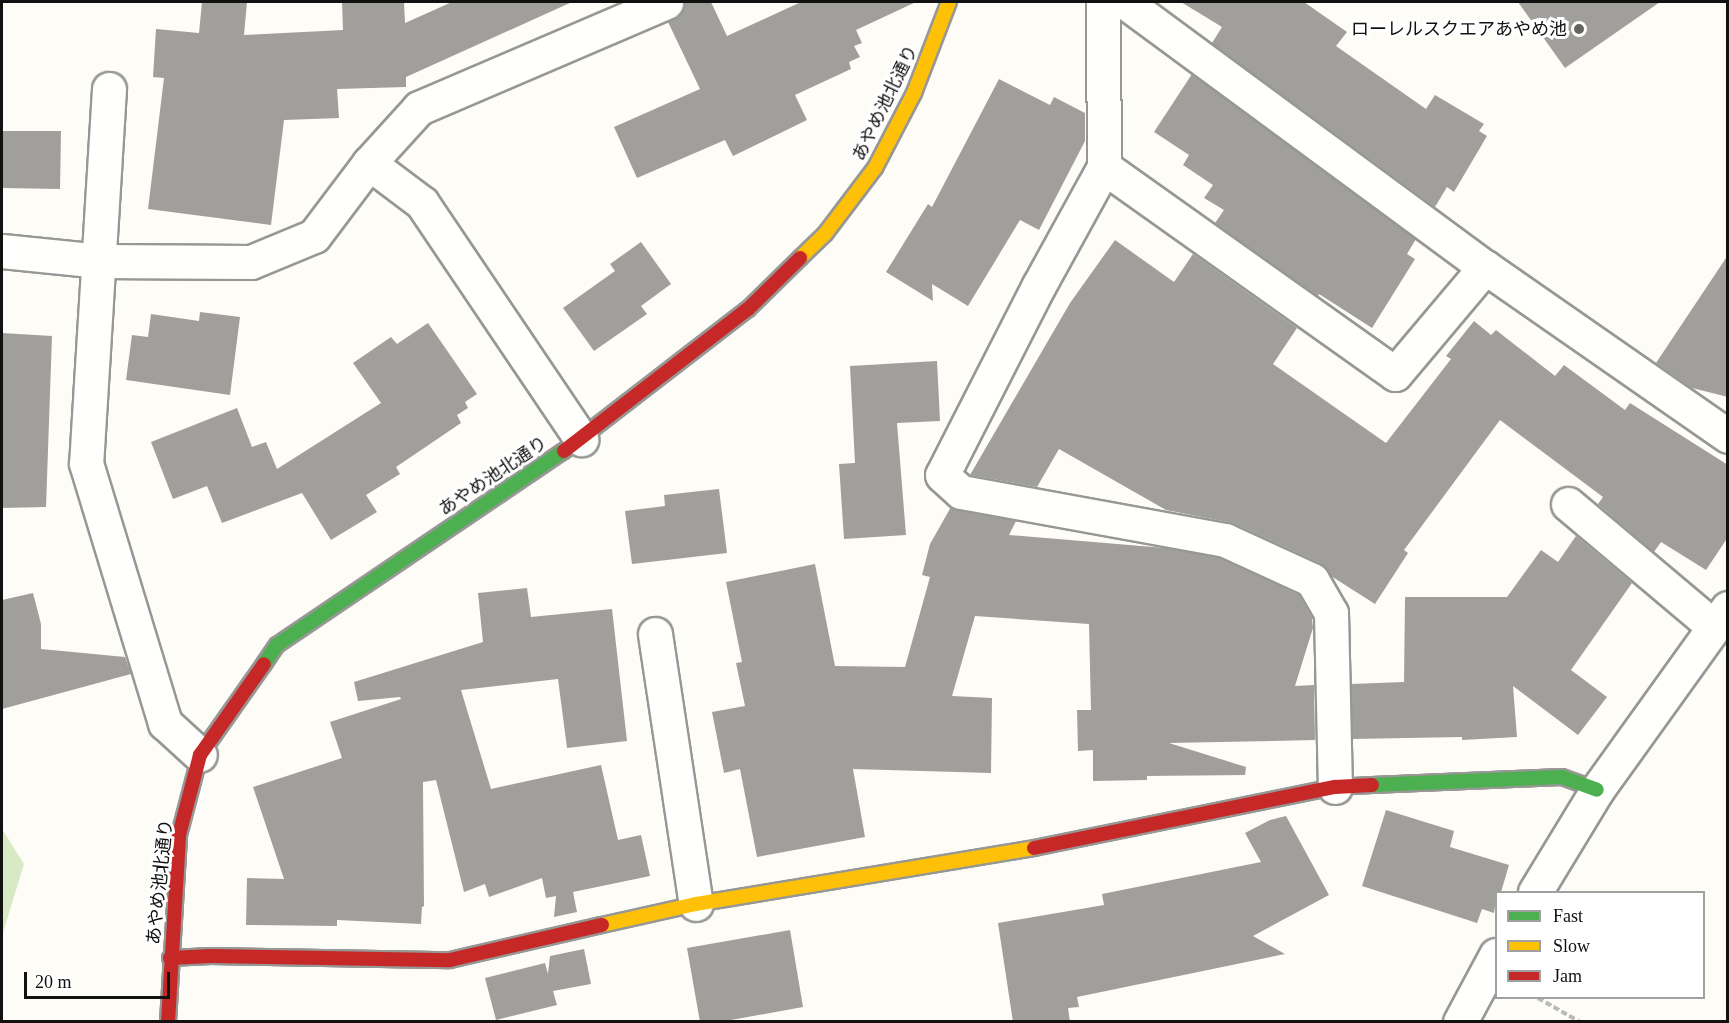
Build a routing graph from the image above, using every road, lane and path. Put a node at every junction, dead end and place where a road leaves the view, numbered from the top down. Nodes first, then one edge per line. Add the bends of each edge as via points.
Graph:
1 (666, 2) edge
2 (949, 2) edge
3 (1103, 2) edge
4 (1125, 2) edge
5 (109, 89) dead end
6 (369, 163) junction
7 (1104, 168) junction
8 (2, 251) edge
9 (100, 261) junction
10 (1485, 267) junction
11 (1728, 436) edge
12 (580, 439) junction
13 (1568, 504) dead end
14 (1721, 617) edge
15 (655, 634) dead end
16 (200, 755) junction
17 (1335, 787) junction
18 (1597, 790) junction
19 (1536, 891) edge
20 (696, 904) junction
21 (170, 958) junction
22 (1495, 959) edge
23 (1540, 999) edge
24 (168, 1022) edge
25 (1460, 1022) edge
26 (1580, 1022) edge

1 - 6 street via 419,108
2 - 12 street, あやめ池北通り via 914,93 880,158 825,234 748,309
3 - 7 street
4 - 10 street
5 - 9 street
6 - 9 street via 314,236 251,262
6 - 12 street via 422,203
7 - 10 street via 1395,374
7 - 17 street via 942,475 962,492 1225,540 1312,580 1331,613
8 - 9 street
9 - 16 street via 86,463 165,723
10 - 11 street
12 - 16 street, あやめ池北通り via 277,645
13 - 14 street
14 - 18 street
15 - 20 street
16 - 21 street, あやめ池北通り via 178,835
17 - 18 street via 1563,777
17 - 20 street via 1076,841
18 - 19 street
20 - 21 street via 450,960
21 - 24 street, あやめ池北通り
22 - 25 street
23 - 26 path

